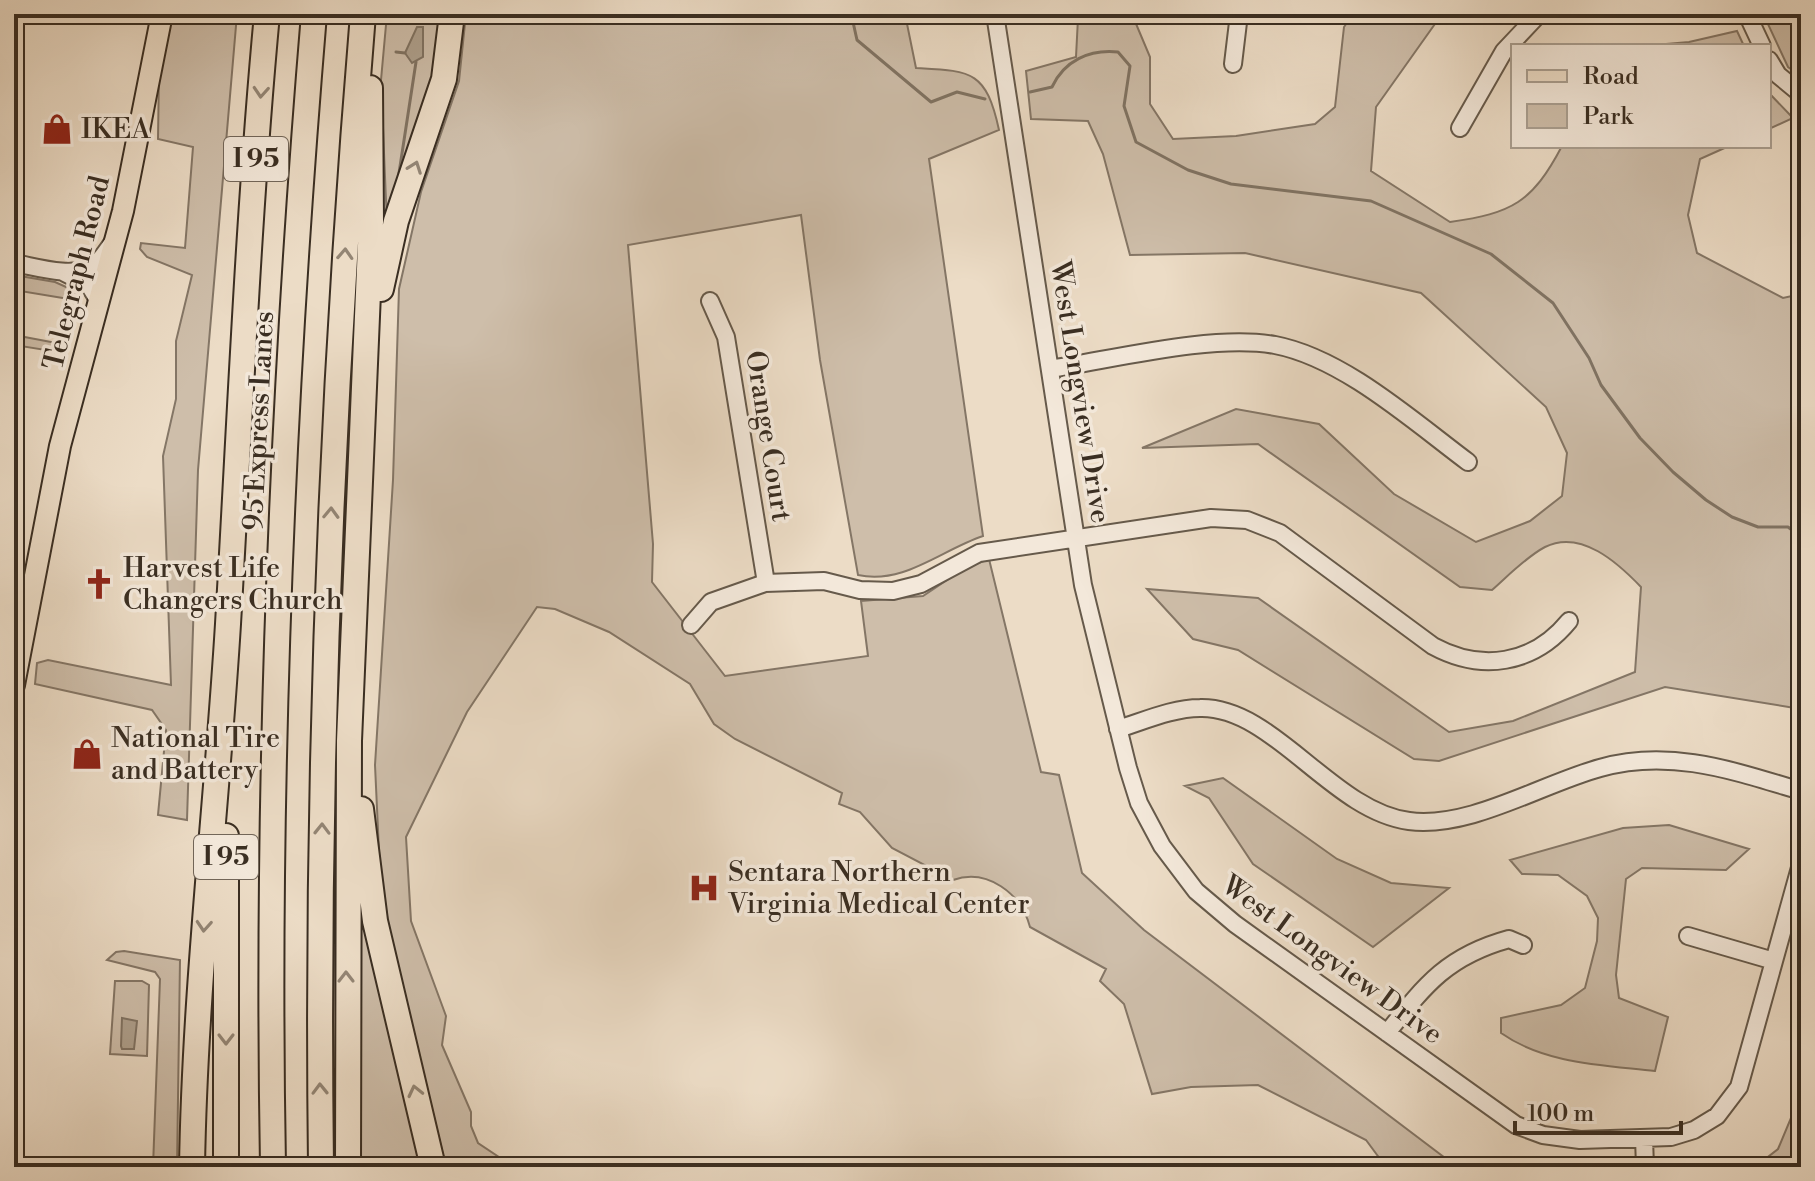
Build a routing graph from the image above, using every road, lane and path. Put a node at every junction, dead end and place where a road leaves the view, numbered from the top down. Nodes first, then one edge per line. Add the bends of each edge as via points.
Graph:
1 (162, 14) edge
2 (267, 14) edge
3 (314, 14) edge
4 (363, 14) edge
5 (369, 14) edge
6 (452, 14) edge
7 (995, 14) edge
8 (1239, 14) edge
9 (1539, 14) edge
10 (1747, 14) edge
11 (1761, 44) edge
12 (1771, 63) edge
13 (1233, 64) dead end
14 (1801, 94) edge
15 (1460, 128) dead end
16 (117, 238) junction
17 (14, 263) edge
18 (61, 271) junction
19 (710, 301) dead end
20 (100, 303) junction
21 (1050, 369) junction
22 (362, 406) junction
23 (1468, 462) dead end
24 (1076, 537) junction
25 (766, 583) junction
26 (1569, 621) dead end
27 (228, 625) junction
28 (691, 625) dead end
29 (353, 629) junction
30 (18, 641) edge
31 (14, 685) edge
32 (1118, 729) junction
33 (1801, 791) edge
34 (1801, 864) edge
35 (1688, 936) dead end
36 (1523, 945) dead end
37 (1774, 961) junction
38 (1387, 1033) junction
39 (1644, 1138) junction
40 (192, 1167) edge
41 (226, 1167) edge
42 (273, 1167) edge
43 (321, 1167) edge
44 (348, 1167) edge
45 (433, 1167) edge
46 (1645, 1167) edge

1 - 16 main road, Telegraph Road
2 -> 27 highway, I 95 via 239,388
3 - 42 highway, 95 Express Lanes via 278,637
43 -> 4 highway via 326,636 350,165
5 - 22 highway via 371,222
22 -> 6 highway via 388,248 435,112
7 - 21 street, West Longview Drive
8 - 13 street
9 - 15 street via 1504,51
10 - 11 street
12 - 14 street
16 - 18 street via 93,266
16 - 20 main road, Telegraph Road
17 - 18 street
18 - 20 street via 89,285
19 - 25 street, Orange Court via 726,337
20 - 30 main road, Telegraph Road via 60,446
21 - 23 street via 1232,343 1275,345 1332,366
21 - 24 street, West Longview Drive
22 - 29 highway
24 - 25 street via 979,553 921,584 893,591 824,581
24 - 26 street via 1211,518 1255,523 1280,533 1433,646 1474,661 1523,656 1549,642
24 - 32 street, West Longview Drive
25 - 28 street via 711,602
27 -> 40 highway
27 -> 41 highway, I 95
44 -> 29 highway
45 -> 29 highway via 367,873
30 - 31 main road, Telegraph Road
32 - 33 street via 1189,709 1224,711 1255,726 1370,809 1419,822 1457,818 1600,768 1646,760 1714,766
32 - 38 street, West Longview Drive via 1148,821 1196,891
34 - 37 street, West Longview Drive
35 - 37 street
36 - 38 street via 1509,939 1451,963 1429,979
37 - 39 street, West Longview Drive via 1739,1087 1728,1105 1694,1130
38 - 39 street, West Longview Drive via 1506,1120 1529,1130 1580,1140
39 - 46 street

